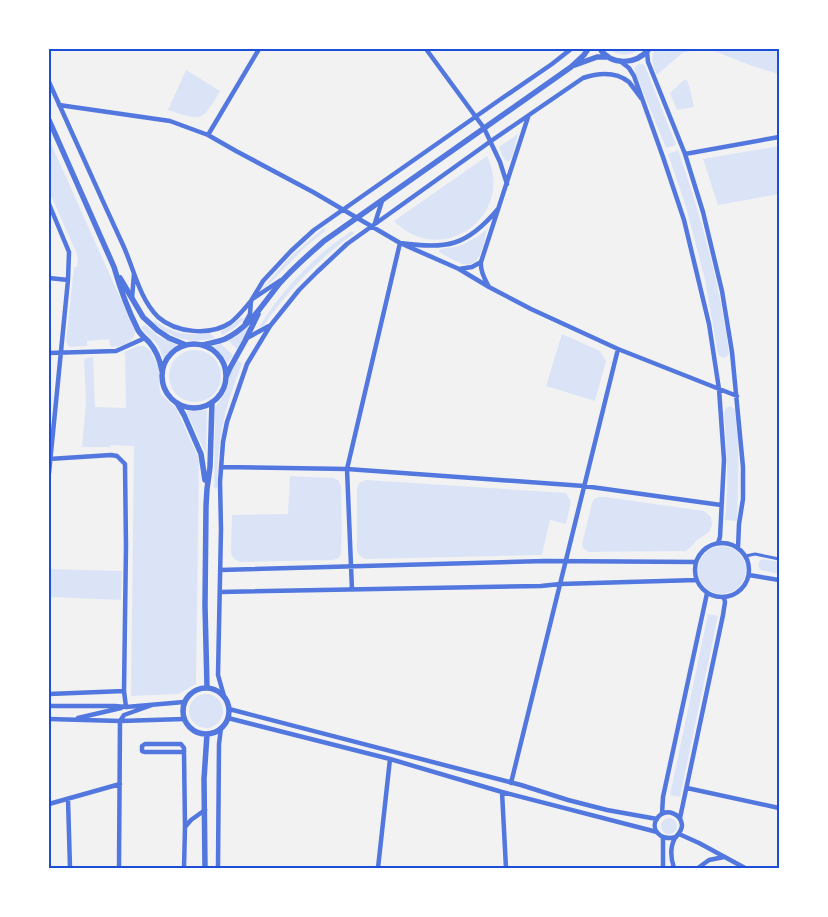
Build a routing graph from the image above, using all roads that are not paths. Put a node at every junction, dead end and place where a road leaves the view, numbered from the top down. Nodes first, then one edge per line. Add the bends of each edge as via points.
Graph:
1 (259, 49) edge
2 (426, 49) edge
3 (571, 49) edge
4 (588, 49) edge
5 (600, 49) edge
6 (648, 50) edge
7 (608, 57) junction
8 (620, 61) junction
9 (571, 67) junction
10 (49, 82) edge
11 (642, 98) junction
12 (59, 105) junction
13 (476, 116) junction
14 (528, 116) junction
15 (49, 120) edge
16 (484, 128) junction
17 (208, 135) junction
18 (779, 137) edge
19 (491, 141) junction
20 (685, 154) junction
21 (507, 184) junction
22 (382, 200) junction
23 (49, 204) edge
24 (343, 210) junction
25 (498, 210) junction
26 (357, 218) junction
27 (373, 224) junction
28 (400, 243) junction
29 (481, 262) junction
30 (458, 268) junction
31 (115, 271) junction
32 (134, 273) junction
33 (288, 275) junction
34 (49, 278) edge
35 (68, 280) junction
36 (489, 287) junction
37 (132, 298) junction
38 (251, 300) junction
39 (260, 309) junction
40 (243, 326) junction
41 (270, 326) junction
42 (145, 338) junction
43 (247, 338) junction
44 (186, 345) junction
45 (202, 345) junction
46 (618, 349) junction
47 (61, 352) junction
48 (49, 353) edge
49 (162, 371) junction
50 (226, 378) junction
51 (719, 389) junction
52 (737, 396) junction
53 (212, 402) junction
54 (177, 403) junction
55 (49, 409) edge
56 (55, 409) junction
57 (49, 459) edge
58 (221, 467) junction
59 (347, 469) junction
60 (49, 473) edge
61 (584, 486) junction
62 (207, 489) junction
63 (721, 505) junction
64 (718, 543) junction
65 (738, 548) junction
66 (746, 556) junction
67 (779, 559) edge
68 (566, 561) junction
69 (696, 562) junction
70 (351, 566) junction
71 (220, 570) junction
72 (749, 575) junction
73 (697, 580) junction
74 (779, 580) edge
75 (560, 584) junction
76 (352, 590) junction
77 (220, 592) junction
78 (707, 593) junction
79 (724, 598) junction
80 (207, 687) junction
81 (124, 691) junction
82 (49, 694) edge
83 (224, 696) junction
84 (184, 702) junction
85 (152, 705) junction
86 (49, 706) edge
87 (126, 707) junction
88 (229, 709) junction
89 (228, 718) junction
90 (49, 719) edge
91 (72, 719) junction
92 (184, 719) junction
93 (120, 721) junction
94 (221, 728) junction
95 (207, 734) junction
96 (184, 752) junction
97 (390, 759) junction
98 (511, 782) junction
99 (120, 784) junction
100 (686, 788) junction
101 (502, 792) junction
102 (68, 799) junction
103 (49, 804) edge
104 (779, 808) edge
105 (205, 810) junction
106 (662, 814) junction
107 (680, 818) junction
108 (657, 819) junction
109 (186, 827) junction
110 (657, 832) junction
111 (678, 835) junction
112 (663, 838) junction
113 (724, 857) junction
114 (70, 868) edge
115 (119, 868) edge
116 (184, 868) edge
117 (205, 868) edge
118 (218, 868) edge
119 (378, 868) edge
120 (506, 868) edge
121 (663, 868) edge
122 (674, 868) edge
123 (698, 868) edge
124 (745, 868) edge

1 - 17 street
2 - 13 street
3 - 13 street
4 - 9 street
5 - 7 street
6 - 8 street via 634,60
6 - 20 street via 648,62
7 - 8 street
7 - 9 street via 597,57
8 - 11 street via 632,71
9 - 16 street
10 - 12 street
11 - 14 street via 622,78 613,74 594,74 583,78
11 - 51 street via 684,220 709,324
12 - 17 street via 170,121
12 - 32 street
13 - 16 street
13 - 24 street
14 - 19 street
14 - 21 street
15 - 31 street
16 - 19 street
16 - 22 street
17 - 24 street
18 - 20 street
19 - 21 street
19 - 27 street
20 - 52 street via 722,291
21 - 25 street
22 - 26 street
22 - 27 street
23 - 35 street via 69,252
24 - 26 street
24 - 38 street via 291,251 263,281
25 - 28 street via 462,241 429,246
25 - 29 street
26 - 27 street
26 - 33 street via 324,241
27 - 28 street
27 - 41 street via 317,272
28 - 30 street
28 - 59 street
29 - 30 street via 472,267
29 - 36 street
30 - 36 street
31 - 37 street
31 - 42 street via 139,332
32 - 37 street
32 - 38 street via 152,310 169,324 186,330 225,326
33 - 38 street
33 - 39 street
34 - 35 street
35 - 47 street
36 - 46 street
37 - 44 street via 143,317 157,330
38 - 40 street via 250,314
39 - 40 street
39 - 43 street
40 - 45 street via 227,338
41 - 43 street
41 - 58 street via 247,364 227,422
42 - 47 street via 116,351
42 - 49 street via 156,352
43 - 50 street
44 - 45 street
44 - 49 street via 169,356
45 - 50 street via 220,358
46 - 51 street
46 - 61 street
47 - 48 street
47 - 56 street
49 - 54 street via 165,390
50 - 53 street via 221,393
51 - 52 street
51 - 63 street via 724,460
52 - 65 street via 743,474
53 - 54 street via 195,408
53 - 62 street
54 - 62 street via 201,454
55 - 56 street
56 - 57 street
57 - 60 street
57 - 81 street via 111,455 118,456 125,464
58 - 59 street
58 - 71 street
59 - 61 street
59 - 70 street
61 - 63 street
61 - 68 street
62 - 80 street
63 - 64 street
64 - 65 street
64 - 69 street via 705,549
65 - 66 street
66 - 67 street via 755,554
66 - 72 street
68 - 69 street
68 - 70 street
68 - 75 street
69 - 73 street
70 - 71 street
70 - 76 street
71 - 77 street
72 - 74 street
72 - 79 street via 740,592
73 - 75 street
73 - 78 street
75 - 76 street
75 - 98 street
76 - 77 street
77 - 83 street via 218,675
78 - 79 street
78 - 106 street
79 - 100 street
80 - 83 street
80 - 84 street via 194,691
81 - 82 street
81 - 87 street
83 - 88 street
84 - 85 street
84 - 92 street
85 - 87 street
85 - 93 street via 124,715
86 - 87 street
87 - 91 street
88 - 89 street
88 - 98 street
89 - 94 street
89 - 97 street
90 - 91 street
91 - 93 street
92 - 93 street
92 - 95 street via 198,733
93 - 99 street
94 - 95 street
94 - 118 street
95 - 105 street
96 - 96 street via 181,744 142,746 145,752
96 - 109 street
97 - 101 street
97 - 119 street
98 - 108 street via 607,810
99 - 102 street
99 - 115 street
100 - 104 street
100 - 107 street
101 - 110 street
101 - 120 street
102 - 103 street
102 - 114 street
105 - 109 street
105 - 117 street
106 - 107 street via 670,812
106 - 108 street
107 - 111 street via 682,829
108 - 110 street
109 - 116 street
110 - 112 street
111 - 112 street
111 - 113 street
111 - 122 street via 671,857
112 - 121 street
113 - 123 street via 709,860
113 - 124 street

